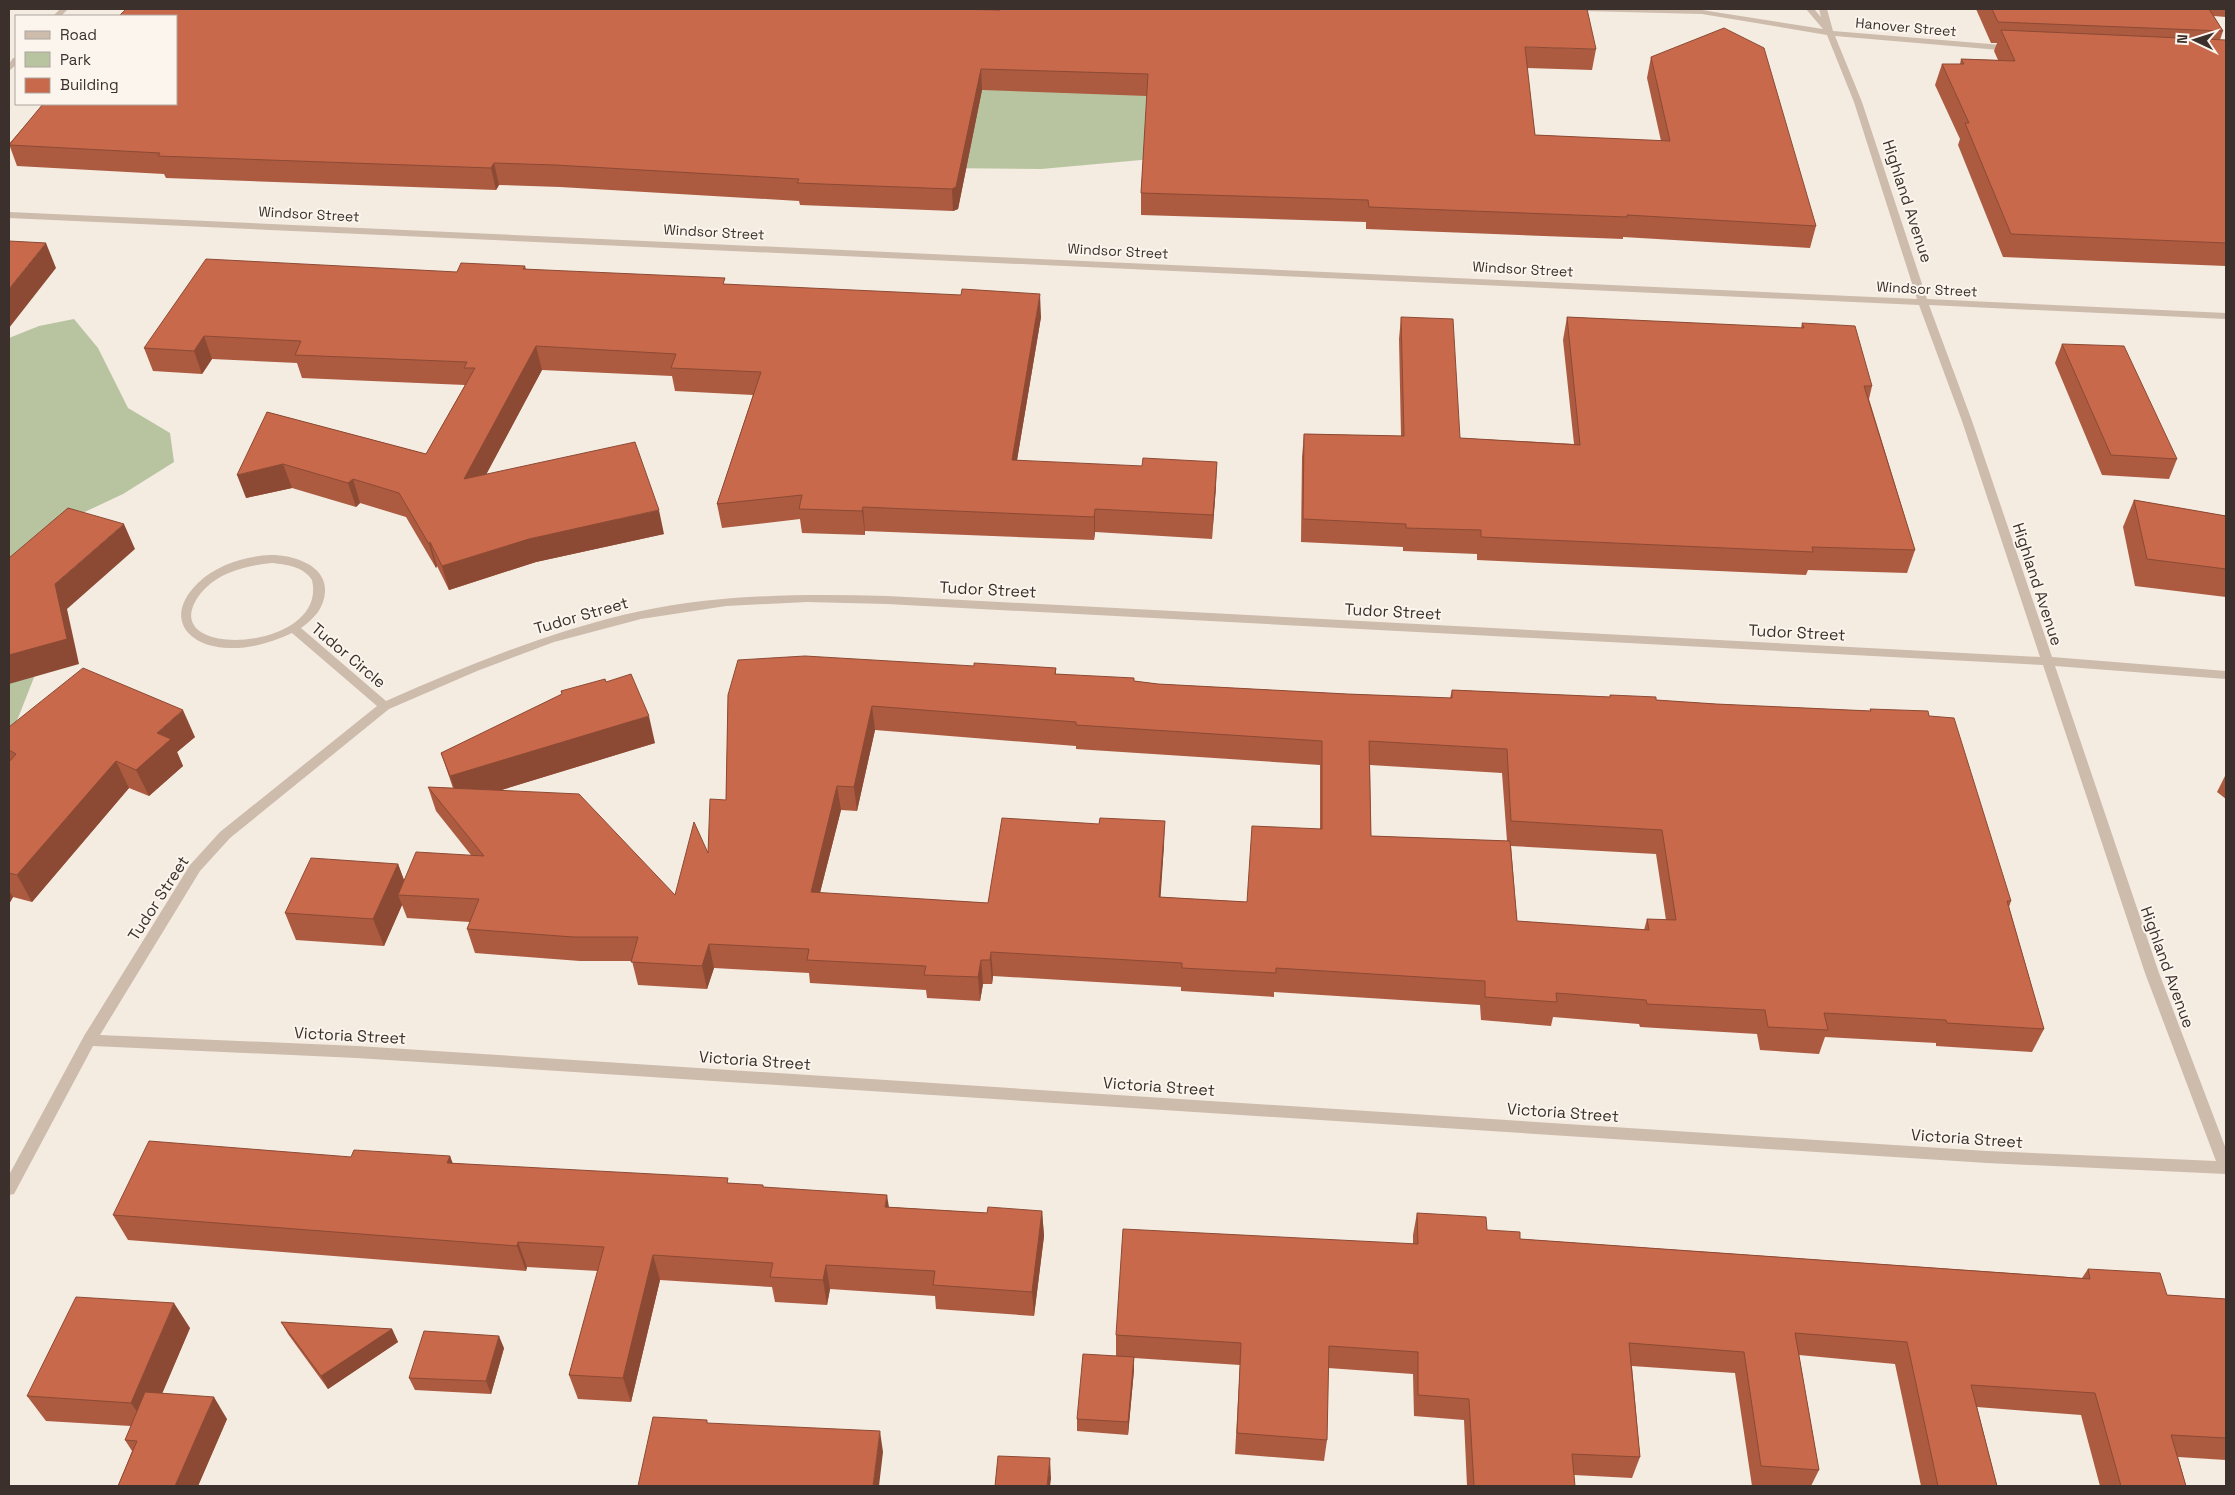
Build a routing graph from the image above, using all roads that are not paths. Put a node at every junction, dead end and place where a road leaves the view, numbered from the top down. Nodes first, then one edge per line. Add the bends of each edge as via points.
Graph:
1 (1584, 9) edge
2 (1810, 9) edge
3 (1823, 9) edge
4 (1830, 33) junction
5 (2016, 48) edge
6 (9, 215) edge
7 (1923, 302) junction
8 (2226, 316) edge
9 (293, 628) junction
10 (2046, 661) junction
11 (2226, 675) edge
12 (385, 706) junction
13 (89, 1040) junction
14 (2226, 1168) edge
15 (9, 1189) edge

1 - 4 street, Hanover Street via 1702,12
2 - 4 street
3 - 4 street, Highland Avenue
4 - 5 street, Hanover Street
4 - 7 street, Highland Avenue via 1858,102
6 - 7 street, Windsor Street
7 - 8 street, Windsor Street
7 - 10 street, Highland Avenue
9 - 9 street, Tudor Circle via 250,644 226,645 192,632 186,619 187,605 196,590 230,567 251,561 291,561 312,572 321,589 318,603 308,617
9 - 12 street, Tudor Circle
10 - 11 street, Tudor Street
10 - 12 street, Tudor Street via 807,598 726,602 641,615 550,639
10 - 14 street, Highland Avenue via 2158,991
12 - 13 street, Tudor Street via 225,835 195,868
13 - 14 street, Victoria Street via 351,1052 1997,1157
13 - 15 street, Tudor Street

